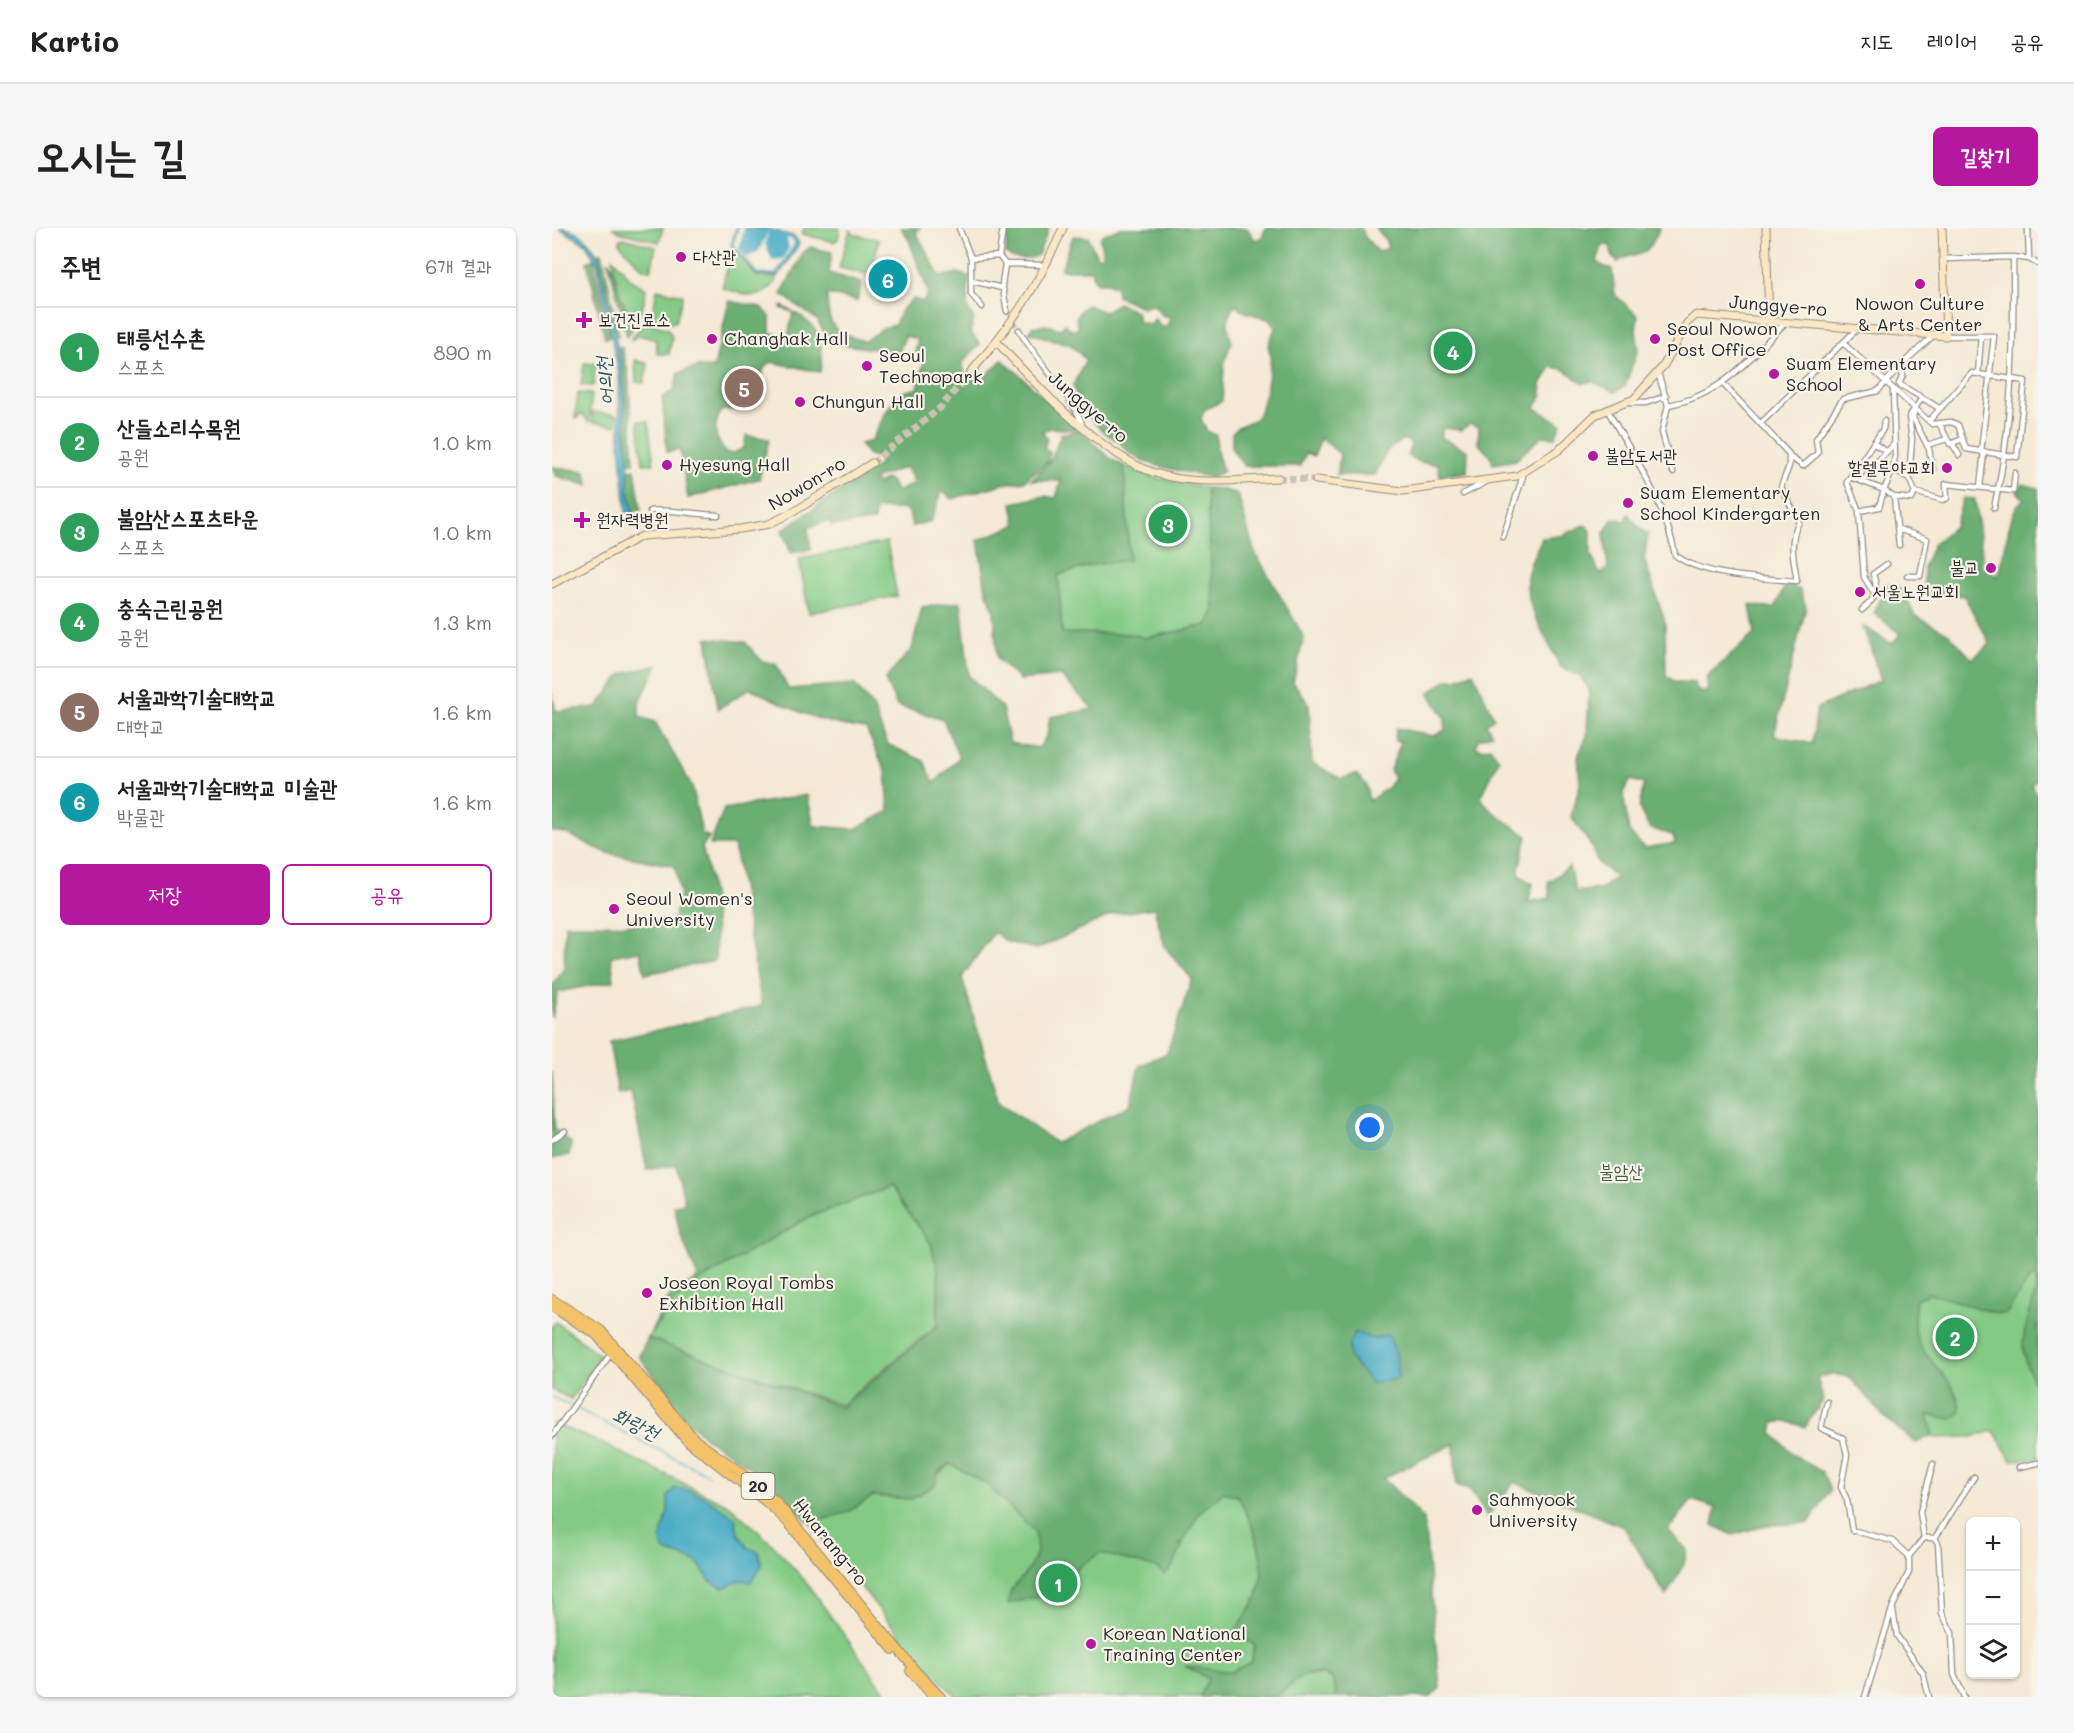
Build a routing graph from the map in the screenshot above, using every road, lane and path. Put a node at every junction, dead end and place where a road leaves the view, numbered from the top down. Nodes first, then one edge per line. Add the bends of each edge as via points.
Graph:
1 (959, 228) edge
2 (1003, 228) edge
3 (1063, 228) edge
4 (1766, 228) edge
5 (1942, 228) edge
6 (2028, 228) edge
7 (999, 256) junction
8 (2013, 257) junction
9 (971, 258) junction
10 (1943, 259) junction
11 (2029, 259) junction
12 (1005, 264) junction
13 (2038, 264) edge
14 (1046, 265) junction
15 (972, 281) junction
16 (1002, 288) junction
17 (982, 307) dead end
18 (1007, 310) tunnel mouth
19 (1769, 321) junction
20 (1786, 322) junction
21 (1858, 328) junction
22 (1018, 330) tunnel mouth
23 (1935, 334) junction
24 (1946, 336) junction
25 (1982, 336) junction
26 (997, 342) junction
27 (1843, 343) junction
28 (1898, 368) junction
29 (971, 372) tunnel mouth
30 (1658, 373) junction
31 (1978, 374) junction
32 (1990, 375) junction
33 (2011, 379) junction
34 (1884, 382) junction
35 (1724, 385) junction
36 (1893, 390) junction
37 (1666, 396) junction
38 (1922, 398) junction
39 (1627, 403) junction
40 (1668, 405) junction
41 (1940, 408) junction
42 (1606, 409) junction
43 (1915, 409) junction
44 (1884, 420) dead end
45 (1930, 422) junction
46 (1761, 423) junction
47 (1939, 423) junction
48 (1082, 425) junction
49 (1921, 428) junction
50 (1947, 439) junction
51 (1963, 439) junction
52 (1873, 443) junction
53 (1952, 443) junction
54 (1894, 444) junction
55 (1927, 445) junction
56 (1887, 452) junction
57 (1982, 452) junction
58 (2003, 454) junction
59 (1959, 455) dead end
60 (1790, 457) junction
61 (872, 463) tunnel mouth
62 (1893, 470) junction
63 (1933, 471) dead end
64 (1673, 472) dead end
65 (1524, 473) junction
66 (2015, 473) dead end
67 (1850, 477) junction
68 (1909, 477) junction
69 (1278, 478) tunnel mouth
70 (1316, 480) tunnel mouth
71 (1491, 480) junction
72 (1864, 482) junction
73 (1980, 487) junction
74 (1998, 489) junction
75 (1884, 490) junction
76 (1915, 492) junction
77 (1463, 494) dead end
78 (1894, 497) junction
79 (1994, 508) dead end
80 (650, 511) dead end
81 (1859, 511) junction
82 (718, 515) dead end
83 (1898, 529) junction
84 (1503, 537) dead end
85 (1899, 544) dead end
86 (1887, 564) dead end
87 (1907, 576) dead end
88 (552, 584) edge
89 (1875, 595) junction
90 (1862, 610) dead end
91 (565, 1131) dead end
92 (552, 1140) edge
93 (552, 1299) edge
94 (552, 1307) edge
95 (614, 1349) junction
96 (1827, 1402) dead end
97 (552, 1436) edge
98 (2038, 1463) edge
99 (1933, 1464) dead end
100 (2019, 1467) dead end
101 (1974, 1477) dead end
102 (1924, 1538) junction
103 (1935, 1538) junction
104 (1909, 1556) junction
105 (1893, 1606) junction
106 (933, 1697) edge
107 (941, 1697) edge
108 (1865, 1697) edge
109 (1929, 1697) edge
110 (1964, 1697) edge

1 - 9 street
2 - 7 street
3 - 14 street
4 - 19 street
5 - 10 street
6 - 11 street
7 - 9 street
7 - 12 street
8 - 10 street
8 - 11 street
8 - 33 street
9 - 15 street
10 - 24 street
11 - 13 street
12 - 14 street
12 - 16 street
14 - 26 street
15 - 16 street
15 - 17 street via 971,294
16 - 18 street
19 - 20 street, Junggye-ro
19 - 30 street, Junggye-ro via 1692,317
20 - 21 street, Junggye-ro
20 - 35 street
21 - 23 street, Junggye-ro
21 - 27 street
22 - 48 street via 1077,412
23 - 24 street, Junggye-ro
23 - 28 street
24 - 25 street
25 - 31 street
25 - 32 street via 1994,336
26 - 29 street
26 - 48 street, Junggye-ro
27 - 34 street
27 - 46 street
28 - 34 street
28 - 38 street via 1903,375 1899,384
30 - 37 street
30 - 39 street, Junggye-ro
31 - 32 street
31 - 41 street via 1971,373
32 - 33 street
32 - 57 street
33 - 58 street
33 - 58 street via 2025,381 2017,456
34 - 36 street
34 - 60 street via 1878,391 1844,399 1816,440 1818,453 1814,460 1803,466
35 - 40 street
35 - 46 street
36 - 43 street
36 - 54 street
37 - 39 street, Junggye-ro via 1646,404
37 - 40 street
38 - 41 street
38 - 43 street
39 - 42 street, Junggye-ro
40 - 64 street via 1662,432
41 - 45 street
42 - 60 street via 1657,500 1675,555 1688,565 1752,578 1797,581 1792,547 1799,522 1781,487
42 - 65 street, Junggye-ro via 1559,450
43 - 45 street
43 - 49 street via 1913,418
43 - 68 street via 1909,417
44 - 52 street
45 - 47 street
45 - 49 street
46 - 60 street
47 - 50 street
47 - 51 street via 1958,425
48 - 69 street, Junggye-ro via 1115,452 1156,474 1205,481
49 - 55 street
50 - 53 street
50 - 55 street
51 - 53 street
51 - 57 street via 1966,449
52 - 56 street
52 - 67 street
53 - 59 street
54 - 56 street
54 - 62 street
55 - 63 street
56 - 72 street via 1869,469
57 - 58 street
57 - 73 street
58 - 74 street
61 - 88 street, Nowon-ro via 769,524 642,536
62 - 68 street
62 - 75 street
65 - 71 street, Junggye-ro
65 - 84 street
66 - 74 street via 2013,491
67 - 72 street
67 - 81 street via 1847,482
68 - 76 street
70 - 71 street, Junggye-ro via 1403,491
71 - 77 street
72 - 75 street
73 - 74 street
73 - 76 street via 1946,484 1947,498 1943,500
74 - 79 street
75 - 78 street
75 - 81 street via 1879,507
76 - 78 street via 1912,499
78 - 83 street
80 - 82 street
81 - 89 street via 1864,577
83 - 85 street
83 - 87 street via 1927,539 1920,576
86 - 89 street via 1873,574 1878,589
89 - 90 street
91 - 92 street
93 - 95 main road, Hwarang-ro / 20 via 601,1330
94 - 95 main road, Hwarang-ro / 20
95 - 97 street
95 - 106 main road, Hwarang-ro / 20 via 686,1440 788,1523
95 - 107 main road, Hwarang-ro / 20 via 696,1440 776,1501
96 - 104 street via 1821,1428 1843,1438 1847,1446 1840,1487 1847,1500 1852,1530 1892,1540
98 - 100 street
99 - 102 street via 1920,1512
101 - 103 street
102 - 103 street
102 - 104 street
103 - 110 street via 1942,1612 1952,1633 1954,1674
104 - 105 street via 1909,1572
105 - 108 street
105 - 109 street via 1897,1636 1923,1673

